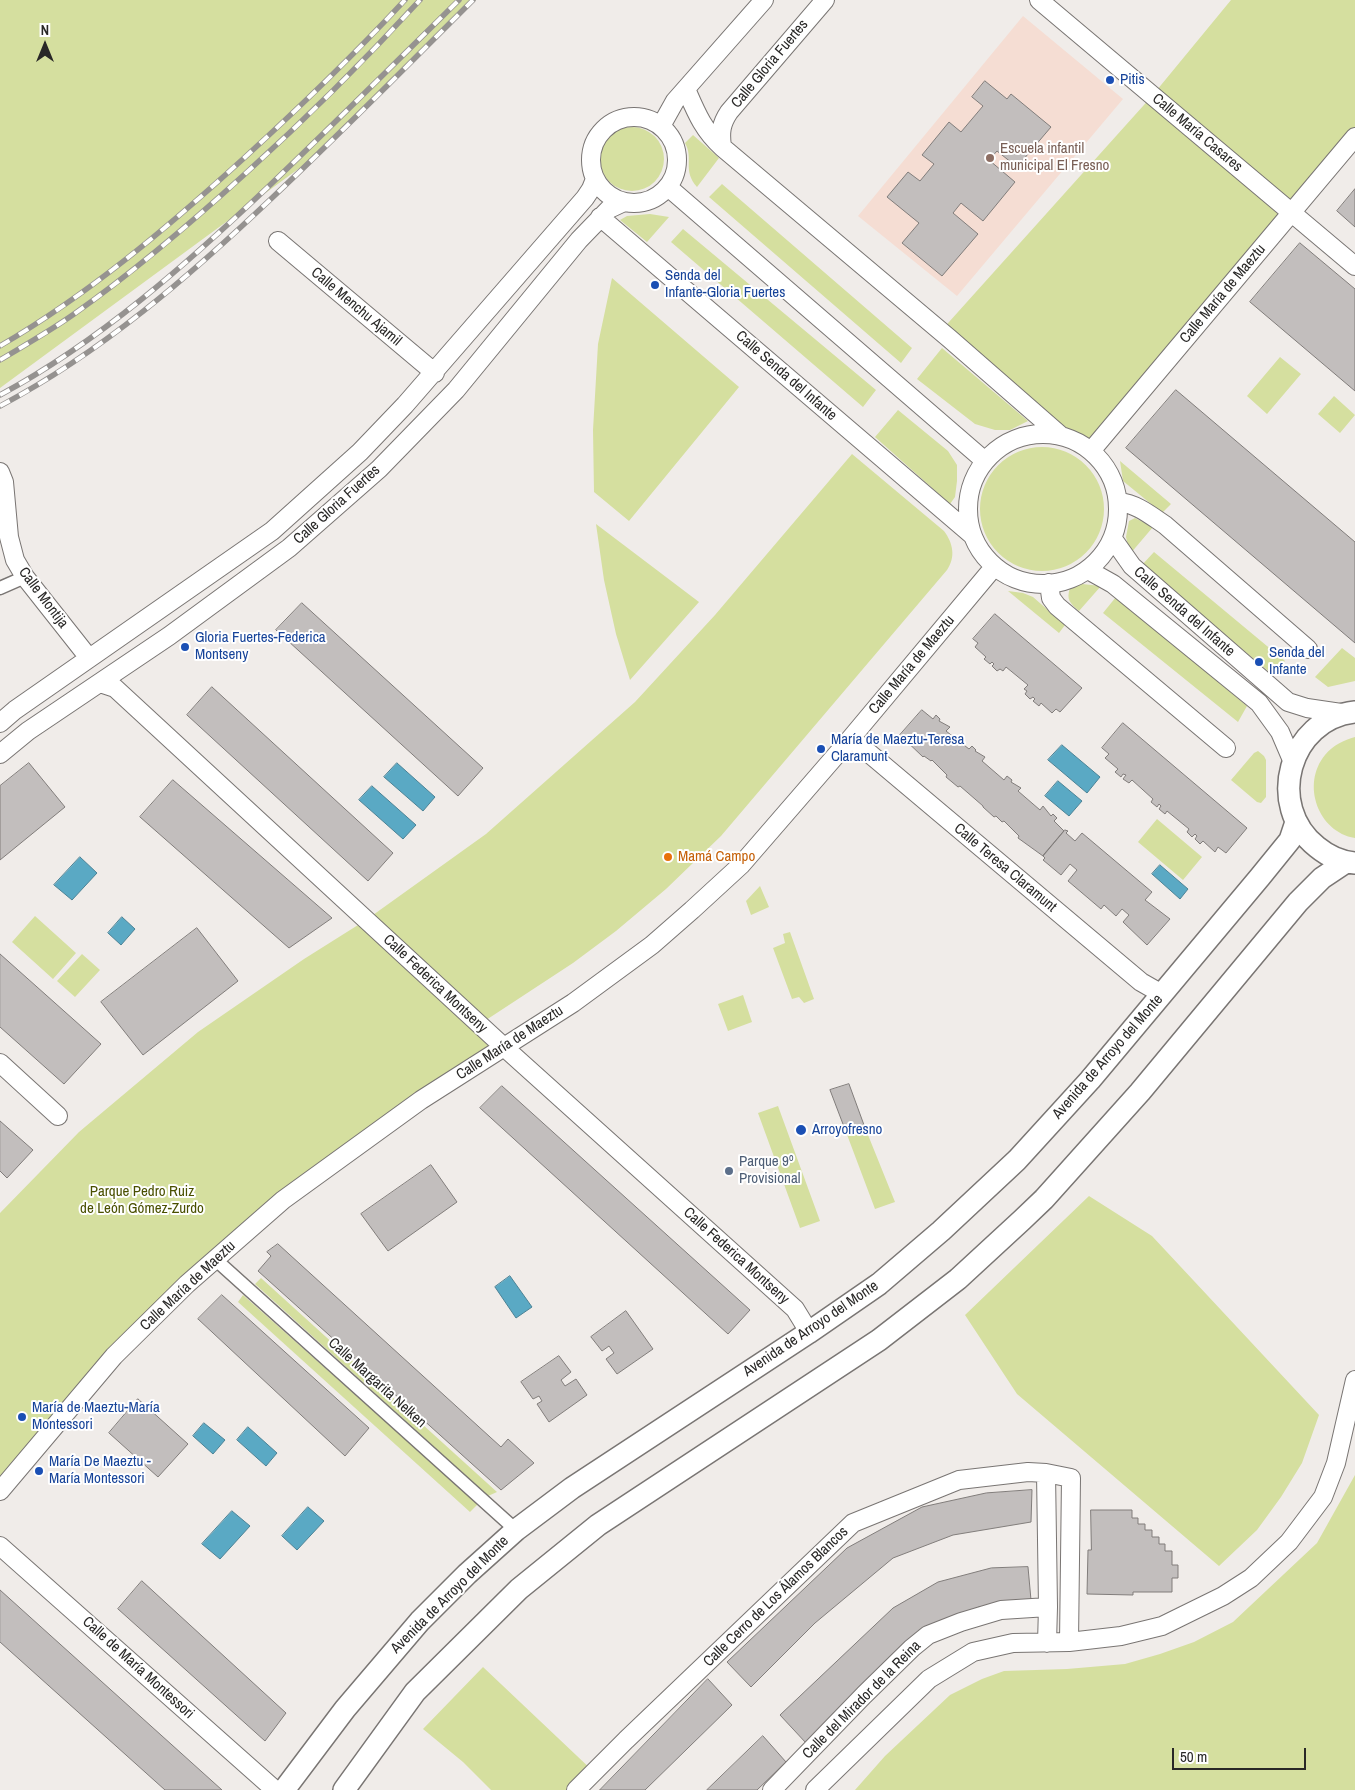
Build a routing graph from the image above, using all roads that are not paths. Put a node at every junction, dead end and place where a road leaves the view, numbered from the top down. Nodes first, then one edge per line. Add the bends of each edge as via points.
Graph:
1 (764, 0) edge
2 (825, 0) edge
3 (1039, 0) edge
4 (686, 89) junction
5 (661, 126) junction
6 (1355, 137) edge
7 (721, 139) junction
8 (595, 178) junction
9 (668, 187) junction
10 (624, 202) junction
11 (1291, 212) junction
12 (600, 217) junction
13 (278, 241) dead end
14 (1355, 266) edge
15 (435, 373) junction
16 (1060, 436) junction
17 (1091, 451) junction
18 (985, 461) junction
19 (0, 472) edge
20 (1118, 502) junction
21 (972, 535) junction
22 (1113, 539) junction
23 (994, 567) junction
24 (1088, 570) junction
25 (25, 577) junction
26 (1049, 583) junction
27 (0, 588) edge
28 (1308, 649) dead end
29 (89, 658) junction
30 (100, 683) junction
31 (1348, 713) edge
32 (0, 723) edge
33 (851, 738) junction
34 (1226, 748) dead end
35 (0, 754) edge
36 (1292, 760) junction
37 (1296, 822) junction
38 (1351, 863) edge
39 (1162, 994) junction
40 (505, 1048) junction
41 (0, 1063) edge
42 (58, 1116) dead end
43 (216, 1260) junction
44 (808, 1333) junction
45 (1355, 1380) edge
46 (1046, 1473) junction
47 (0, 1491) edge
48 (516, 1530) junction
49 (0, 1546) edge
50 (1048, 1607) junction
51 (1068, 1642) junction
52 (1047, 1643) junction
53 (275, 1790) edge
54 (284, 1790) edge
55 (344, 1790) edge
56 (576, 1790) edge
57 (772, 1790) edge
58 (815, 1790) edge

1 - 4 street
2 - 7 street, Calle Gloria Fuertes via 729,112 723,121
3 - 11 street, Calle María Casares
4 - 5 street
4 - 7 street via 710,136
5 - 8 street via 643,118 623,118 605,127 591,150 590,163
5 - 9 street via 672,139 677,155 675,172
6 - 11 street, Calle María de Maeztu
7 - 16 street
8 - 10 street via 602,190
8 - 15 street, Calle Gloria Fuertes via 585,198
9 - 10 street via 650,200
9 - 18 street
10 - 12 street, Calle Gloria Fuertes
11 - 14 street, Calle María Casares
11 - 17 street, Calle María de Maeztu
12 - 21 street, Calle Senda del Infante
12 - 30 street, Calle Gloria Fuertes via 456,390 379,469 289,548
13 - 15 street, Calle Menchu Ajamil
15 - 29 street, Calle Gloria Fuertes via 360,452 272,532
16 - 17 street via 1077,441
16 - 18 street via 1039,434 1019,438 1000,447
17 - 20 street via 1105,466 1114,483
18 - 21 street via 968,496 967,516
19 - 25 street, Calle Montija via 4,482 8,537 15,560
20 - 22 street via 1118,521
20 - 28 street via 1145,511 1165,525
21 - 23 street
22 - 24 street
22 - 31 street, Calle Senda del Infante via 1132,566 1288,702
23 - 26 street via 1011,578 1030,584
23 - 33 street, Calle María de Maeztu
24 - 26 street via 1070,580
24 - 36 street, Calle Senda del Infante via 1113,584 1258,703 1280,732
25 - 27 street
25 - 29 street, Calle Montija
26 - 34 street via 1051,598 1057,606
29 - 32 street, Calle Gloria Fuertes
30 - 35 street, Calle Gloria Fuertes via 28,731
30 - 40 street, Calle Federica Montseny via 115,688
31 - 36 street via 1327,720 1306,737
33 - 39 street, Calle Teresa Claramunt via 1141,982
33 - 40 street, Calle María de Maeztu via 741,865 692,910 619,970
36 - 37 street via 1289,805
37 - 38 street via 1308,840 1326,854
37 - 39 street, Avenida de Arroyo del Monte via 1290,840
38 - 55 street via 1322,878 1298,902 1140,1092 1022,1220 958,1278 879,1340 598,1525 519,1589 415,1692
39 - 44 street, Avenida de Arroyo del Monte via 1017,1160 879,1284
40 - 43 street, Calle María de Maeztu via 422,1100 282,1200
40 - 44 street, Calle Federica Montseny via 795,1309
41 - 42 street
43 - 47 street, Calle María de Maeztu via 114,1356
43 - 48 street, Calle Margarita Nelken
44 - 48 street, Avenida de Arroyo del Monte via 572,1488
45 - 51 street, Calle del Mirador de la Reina via 1336,1464 1323,1497 1289,1542 1251,1578 1223,1596 1162,1626 1122,1636
46 - 50 street
46 - 51 street, Calle Cerro de Los Álamos Blancos via 1070,1478
46 - 56 street, Calle Cerro de Los Álamos Blancos via 959,1480 853,1523
48 - 54 street, Avenida de Arroyo del Monte via 414,1628 344,1708
49 - 53 street, Calle de María Montessori
50 - 52 street
50 - 57 street, Calle del Mirador de la Reina via 1001,1610 928,1635
51 - 52 street, Calle del Mirador de la Reina
52 - 58 street, Calle del Mirador de la Reina via 1013,1643 973,1652 929,1679

